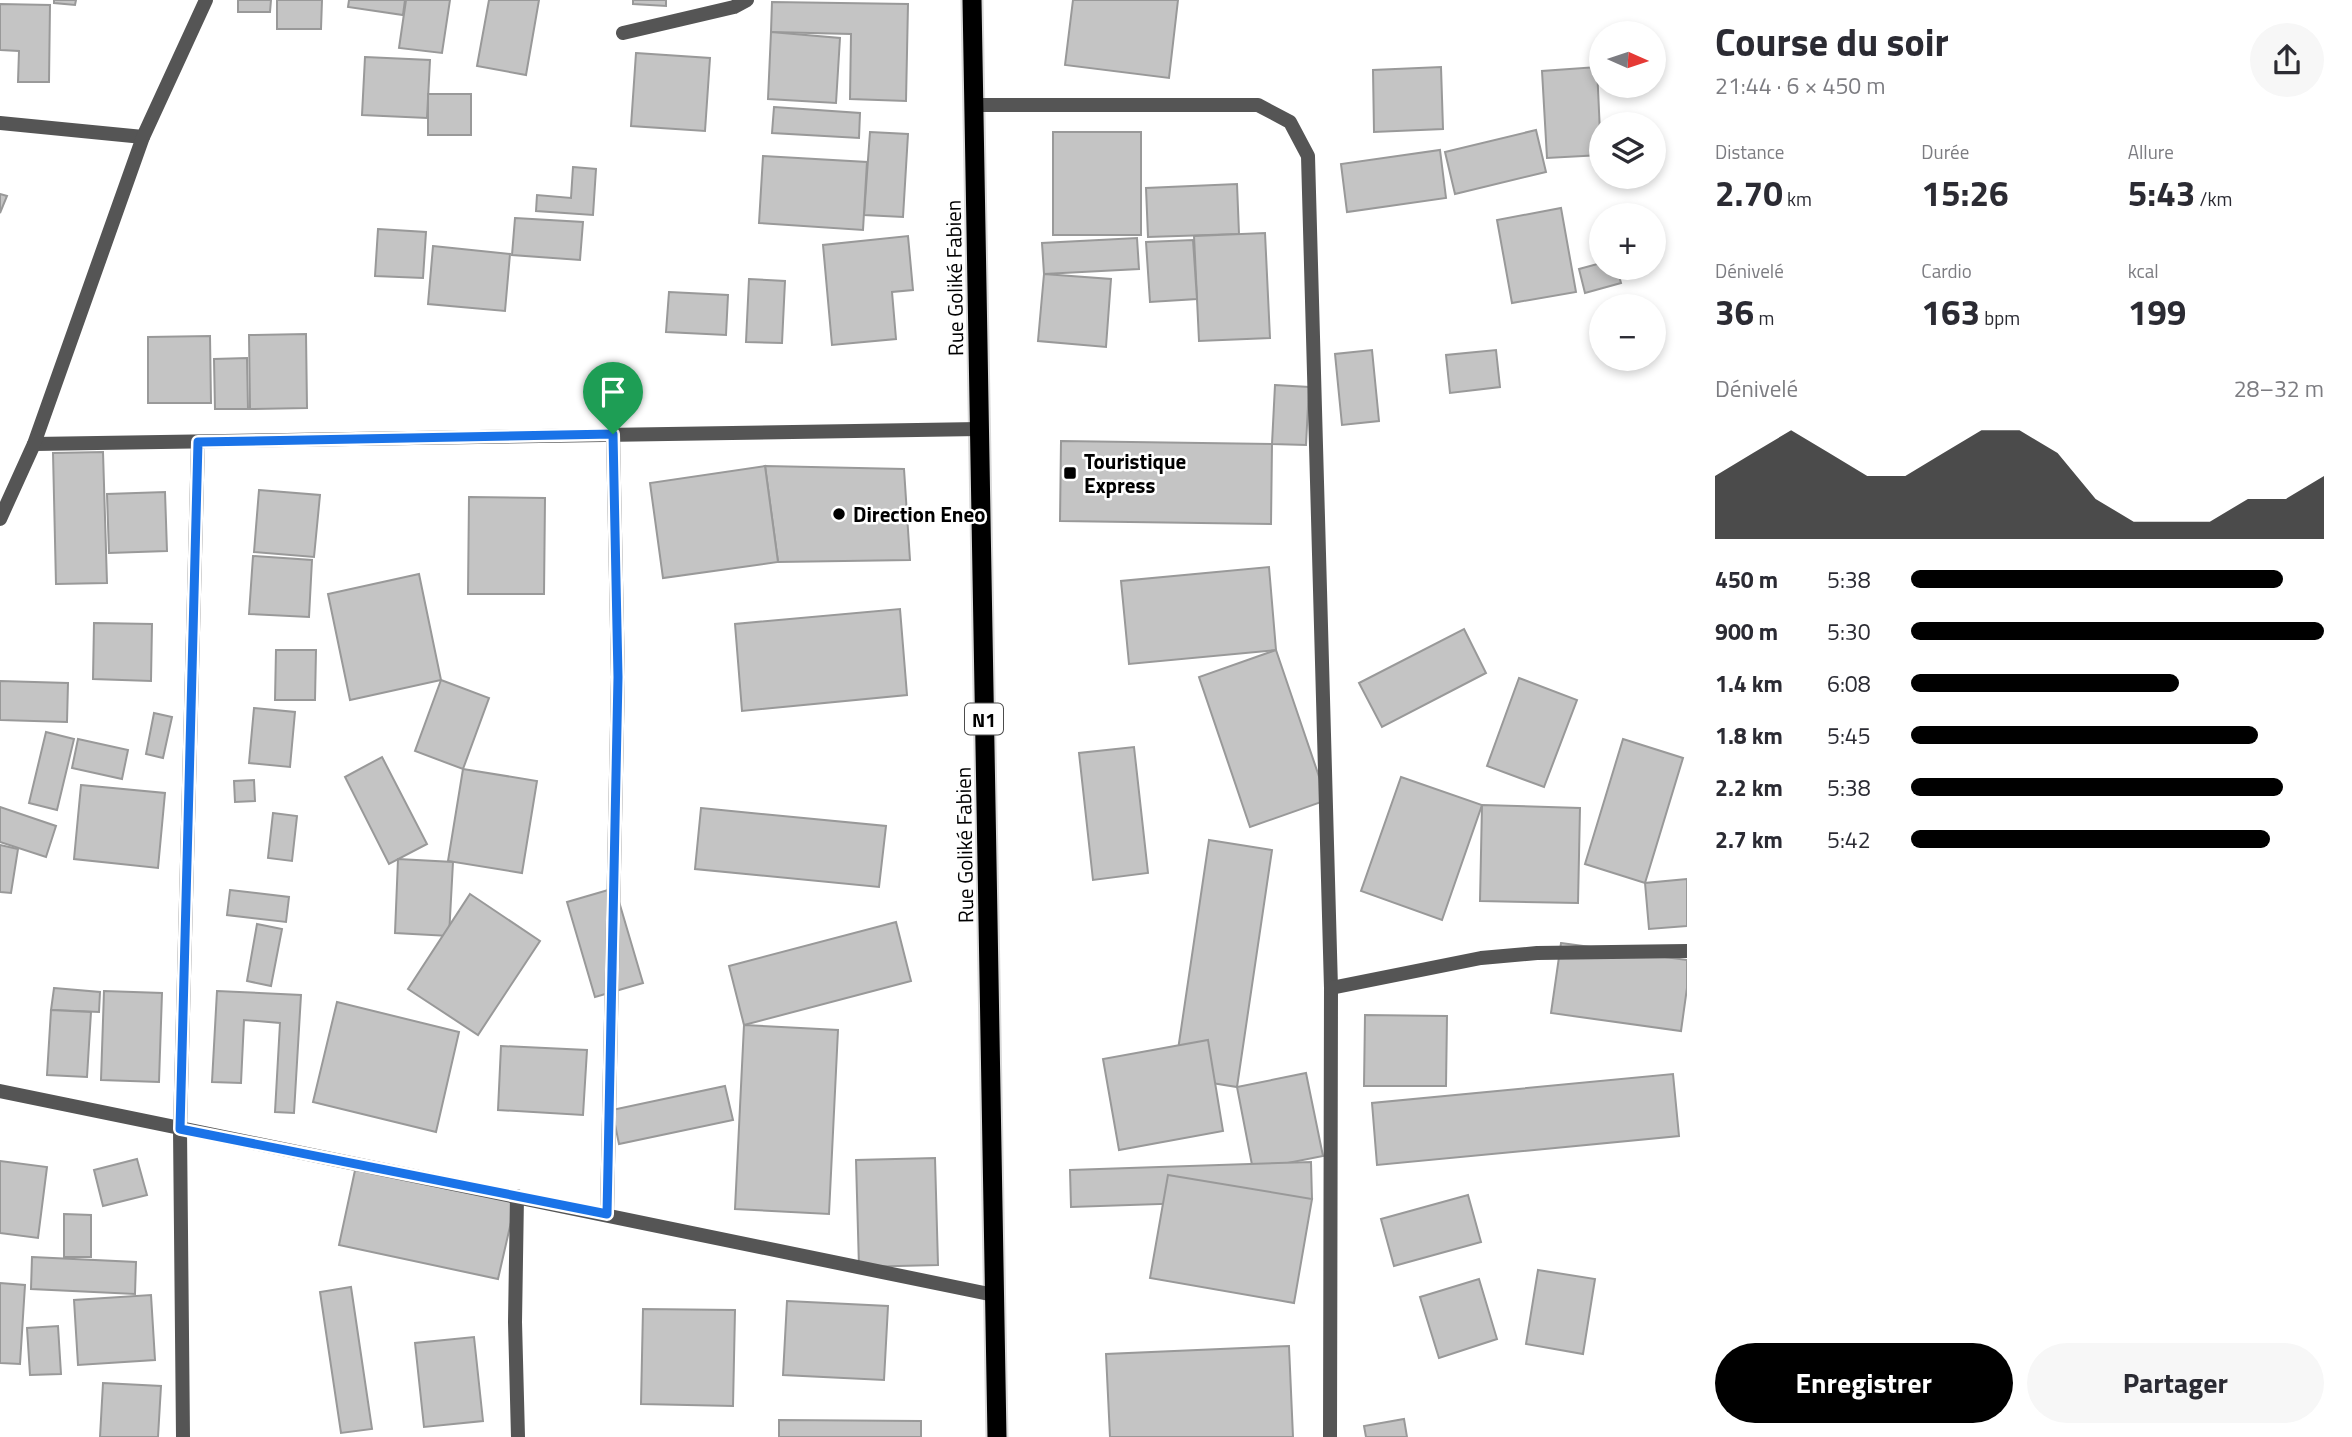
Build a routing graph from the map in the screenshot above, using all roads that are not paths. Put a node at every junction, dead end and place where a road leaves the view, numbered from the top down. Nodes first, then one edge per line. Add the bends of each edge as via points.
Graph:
1 (206, 0) edge
2 (747, 0) edge
3 (972, 0) edge
4 (623, 33) dead end
5 (973, 105) junction
6 (0, 123) edge
7 (143, 137) junction
8 (979, 429) junction
9 (613, 434) junction
10 (198, 442) junction
11 (34, 444) junction
12 (0, 519) edge
13 (1687, 951) edge
14 (1331, 988) junction
15 (0, 1091) edge
16 (180, 1129) junction
17 (517, 1196) junction
18 (607, 1214) junction
19 (994, 1295) junction
20 (183, 1437) edge
21 (518, 1437) edge
22 (997, 1437) edge
23 (1330, 1437) edge

1 - 7 street
2 - 4 street
3 - 5 highway, Rue Goliké Fabien / N1
5 - 8 highway, Rue Goliké Fabien / N1
5 - 14 street via 1258,105 1290,122 1308,156
6 - 7 street
7 - 11 street
8 - 9 street
8 - 19 highway, Rue Goliké Fabien / N1
9 - 10 street
9 - 18 street via 618,677
10 - 11 street
10 - 16 street
11 - 12 street
13 - 14 street via 1481,958
14 - 23 street
15 - 16 street
16 - 17 street
16 - 20 street
17 - 18 street
17 - 21 street
18 - 19 street
19 - 22 highway, Rue Goliké Fabien / N1

